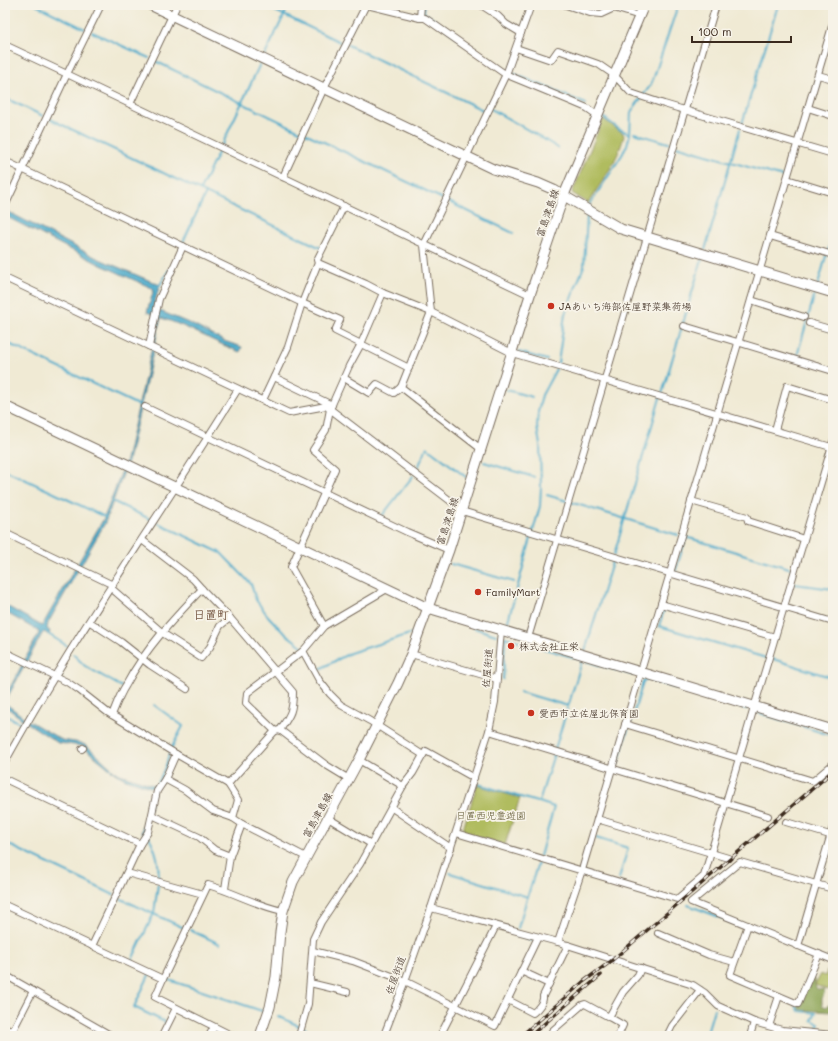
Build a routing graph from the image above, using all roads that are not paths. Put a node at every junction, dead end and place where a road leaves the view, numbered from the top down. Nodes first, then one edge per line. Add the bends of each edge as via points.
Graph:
1 (101, 5) edge
2 (150, 5) edge
3 (177, 5) edge
4 (366, 5) edge
5 (481, 5) edge
6 (531, 5) edge
7 (566, 5) edge
8 (644, 5) edge
9 (716, 5) edge
10 (421, 7) edge
11 (172, 15) junction
12 (640, 16) junction
13 (420, 17) junction
14 (833, 23) edge
15 (521, 33) junction
16 (830, 41) edge
17 (5, 45) edge
18 (516, 48) junction
19 (67, 74) junction
20 (505, 74) junction
21 (614, 75) junction
22 (818, 75) junction
23 (833, 79) edge
24 (324, 88) junction
25 (130, 104) junction
26 (808, 108) junction
27 (684, 110) junction
28 (597, 115) junction
29 (833, 116) edge
30 (797, 143) junction
31 (833, 154) edge
32 (466, 156) junction
33 (5, 161) edge
34 (22, 170) junction
35 (283, 177) junction
36 (787, 179) junction
37 (833, 194) edge
38 (564, 195) junction
39 (5, 206) edge
40 (344, 206) junction
41 (770, 236) junction
42 (647, 237) junction
43 (424, 244) junction
44 (183, 246) junction
45 (833, 255) edge
46 (318, 264) junction
47 (760, 271) junction
48 (5, 278) edge
49 (382, 293) junction
50 (833, 293) edge
51 (530, 295) junction
52 (751, 300) junction
53 (302, 303) junction
54 (431, 312) junction
55 (804, 317) dead end
56 (809, 323) dead end
57 (684, 326) dead end
58 (833, 330) edge
59 (738, 342) junction
60 (361, 344) junction
61 (150, 347) junction
62 (512, 353) junction
63 (409, 368) junction
64 (833, 370) edge
65 (274, 377) junction
66 (344, 378) junction
67 (604, 380) junction
68 (402, 387) junction
69 (238, 389) junction
70 (263, 400) junction
71 (833, 400) edge
72 (5, 406) edge
73 (145, 407) dead end
74 (331, 407) junction
75 (717, 413) junction
76 (774, 430) junction
77 (207, 436) junction
78 (832, 444) edge
79 (481, 449) junction
80 (830, 462) edge
81 (175, 487) junction
82 (324, 492) junction
83 (691, 501) junction
84 (462, 510) junction
85 (5, 534) edge
86 (804, 539) junction
87 (142, 540) junction
88 (557, 540) junction
89 (299, 546) junction
90 (449, 550) junction
91 (670, 574) junction
92 (112, 586) junction
93 (202, 589) junction
94 (387, 589) junction
95 (661, 604) junction
96 (428, 608) junction
97 (784, 608) junction
98 (230, 618) junction
99 (90, 622) junction
100 (833, 622) edge
101 (324, 626) junction
102 (500, 630) junction
103 (163, 632) junction
104 (775, 637) junction
105 (528, 638) junction
106 (303, 651) junction
107 (5, 652) edge
108 (410, 654) junction
109 (142, 659) junction
110 (276, 672) junction
111 (640, 672) junction
112 (56, 676) junction
113 (497, 680) junction
114 (187, 689) dead end
115 (755, 706) junction
116 (112, 715) junction
117 (625, 724) junction
118 (376, 726) junction
119 (833, 730) edge
120 (277, 731) junction
121 (489, 731) junction
122 (176, 754) junction
123 (423, 755) junction
124 (739, 758) junction
125 (359, 760) junction
126 (5, 762) edge
127 (833, 764) edge
128 (612, 769) junction
129 (474, 778) junction
130 (5, 779) edge
131 (165, 779) junction
132 (349, 779) junction
133 (228, 784) junction
134 (402, 786) junction
135 (726, 804) junction
136 (392, 808) junction
137 (152, 815) junction
138 (768, 816) dead end
139 (233, 818) junction
140 (328, 818) junction
141 (597, 819) junction
142 (786, 822) dead end
143 (242, 824) junction
144 (833, 827) edge
145 (456, 833) junction
146 (832, 835) edge
147 (140, 844) junction
148 (371, 844) junction
149 (451, 848) junction
150 (711, 853) junction
151 (230, 856) junction
152 (306, 856) junction
153 (728, 858) dead end
154 (582, 870) junction
155 (127, 873) junction
156 (816, 884) junction
157 (224, 889) junction
158 (833, 890) edge
159 (203, 894) junction
160 (5, 905) edge
161 (431, 908) junction
162 (283, 910) junction
163 (748, 925) junction
164 (496, 926) junction
165 (658, 933) dead end
166 (538, 937) junction
167 (558, 942) junction
168 (568, 945) junction
169 (92, 946) junction
170 (798, 946) junction
171 (313, 951) junction
172 (819, 954) junction
173 (833, 960) edge
174 (734, 962) junction
175 (641, 968) junction
176 (521, 971) junction
177 (5, 975) edge
178 (163, 979) junction
179 (405, 981) junction
180 (310, 983) junction
181 (549, 984) junction
182 (700, 990) junction
183 (33, 991) junction
184 (348, 992) dead end
185 (779, 996) junction
186 (508, 1000) junction
187 (455, 1006) junction
188 (176, 1008) junction
189 (609, 1017) junction
190 (754, 1022) junction
191 (769, 1026) junction
192 (214, 1027) junction
193 (5, 1028) edge
194 (779, 1029) junction
195 (11, 1034) edge
196 (833, 1035) edge
197 (19, 1036) edge
198 (112, 1036) edge
199 (162, 1036) edge
200 (209, 1036) edge
201 (233, 1036) edge
202 (260, 1036) edge
203 (299, 1036) edge
204 (383, 1036) edge
205 (440, 1036) edge
206 (554, 1036) edge
207 (618, 1036) edge
208 (667, 1036) edge
209 (750, 1036) edge
210 (789, 1036) edge

1 - 19 street
2 - 11 street
3 - 11 street
4 - 13 street
4 - 24 street
5 - 15 street
6 - 15 street
7 - 12 street via 590,13 601,14 614,8
8 - 12 street, 富島津島線
9 - 27 street
10 - 13 street
11 - 24 street
11 - 25 street
12 - 21 street, 富島津島線
13 - 20 street
14 - 16 street
15 - 18 street
16 - 22 street
17 - 19 street
18 - 20 street
18 - 21 street via 551,60 558,50 598,64
19 - 25 street
19 - 34 street
20 - 28 street
20 - 32 street
21 - 27 street via 631,93
21 - 28 street, 富島津島線
22 - 23 street
22 - 26 street
24 - 32 street
24 - 35 street
25 - 35 street
26 - 29 street
26 - 30 street
27 - 30 street
27 - 42 street
28 - 38 street, 富島津島線
30 - 31 street
30 - 36 street
32 - 38 street via 493,169 538,183
32 - 43 street
33 - 34 street
34 - 39 street
34 - 44 street
35 - 40 street
36 - 37 street
36 - 41 street
38 - 42 street via 611,224
38 - 51 street, 富島津島線
40 - 43 street
40 - 46 street via 317,260
41 - 45 street
41 - 47 street
42 - 47 street
42 - 67 street
43 - 51 street
43 - 54 street
44 - 53 street
44 - 61 street via 159,299
46 - 49 street
46 - 53 street
47 - 50 street
47 - 52 street
48 - 61 street
49 - 54 street
49 - 60 street
51 - 62 street, 富島津島線
52 - 55 street
52 - 59 street
53 - 60 street via 340,320 335,331
53 - 65 street via 288,347
54 - 62 street
54 - 63 street
56 - 58 street
57 - 59 street
59 - 64 street
59 - 75 street
60 - 63 street
60 - 66 street
61 - 69 street
62 - 67 street
62 - 79 street, 富島津島線
63 - 68 street
65 - 70 street
65 - 74 street
66 - 68 street via 370,393 377,384 394,393
66 - 74 street
67 - 75 street
67 - 88 street
68 - 79 street
69 - 70 street
69 - 77 street
70 - 74 street via 289,413
71 - 76 street via 787,386
72 - 81 street
73 - 77 street
74 - 82 street via 326,430 313,450 335,469
74 - 84 street
75 - 76 street
75 - 83 street
76 - 78 street
77 - 81 street
77 - 82 street
78 - 80 street
79 - 84 street, 富島津島線
80 - 86 street
81 - 87 street
81 - 89 street
82 - 89 street
82 - 90 street
83 - 86 street via 747,517 748,521
83 - 91 street
84 - 88 street
84 - 90 street, 富島津島線
85 - 92 street
86 - 97 street
87 - 92 street
87 - 93 street via 193,579
88 - 91 street
88 - 105 street
89 - 94 street
89 - 101 street via 291,567
90 - 96 street, 富島津島線
91 - 95 street
91 - 97 street
92 - 99 street
92 - 103 street
93 - 98 street
93 - 103 street
94 - 96 street
94 - 101 street
95 - 104 street
95 - 111 street
96 - 102 street
96 - 108 street, 富島津島線
97 - 100 street
97 - 104 street
98 - 103 street via 220,626 210,647 201,658
98 - 110 street
99 - 109 street
99 - 112 street
101 - 106 street
102 - 105 street
102 - 113 street, 佐屋街道
103 - 109 street
104 - 115 street
105 - 111 street
106 - 110 street
106 - 118 street via 330,694
107 - 112 street
108 - 113 street
108 - 118 street, 富島津島線
109 - 114 street
109 - 116 street
110 - 120 street via 293,692 293,708
110 - 120 street via 247,693 246,703
111 - 115 street
111 - 117 street
112 - 116 street
112 - 126 street
113 - 121 street, 佐屋街道
115 - 119 street
115 - 124 street
116 - 122 street
117 - 124 street
117 - 128 street
118 - 123 street
118 - 125 street, 富島津島線
120 - 132 street
120 - 133 street
121 - 128 street
121 - 129 street, 佐屋街道
122 - 131 street
122 - 133 street
123 - 129 street via 426,751
123 - 134 street
124 - 127 street via 813,781
124 - 135 street
125 - 132 street, 富島津島線
125 - 134 street
128 - 135 street
128 - 141 street
129 - 145 street, 佐屋街道
130 - 147 street
131 - 137 street via 155,790
131 - 139 street via 213,811
132 - 140 street, 富島津島線
133 - 139 street via 238,800
134 - 136 street
135 - 138 street
135 - 150 street
136 - 148 street
136 - 149 street
137 - 147 street
137 - 151 street
139 - 143 street
140 - 148 street
140 - 152 street, 富島津島線
141 - 150 street
141 - 154 street
142 - 146 street
143 - 151 street
143 - 152 street
144 - 146 street
145 - 149 street, 佐屋街道
145 - 154 street
146 - 156 street
147 - 155 street
148 - 171 street via 321,922 313,939
149 - 161 street, 佐屋街道
150 - 153 street
150 - 154 street via 704,876 677,899
151 - 157 street
152 - 162 street, 富島津島線
154 - 167 street
155 - 159 street
155 - 169 street
156 - 158 street
156 - 163 street via 740,862 691,902
156 - 170 street
157 - 159 street via 208,885
157 - 162 street via 270,908
159 - 178 street
160 - 169 street
161 - 164 street
161 - 179 street, 佐屋街道
162 - 202 street, 富島津島線 via 274,992
163 - 170 street
163 - 174 street
164 - 166 street
164 - 187 street
165 - 174 street via 709,955
166 - 167 street
166 - 176 street
167 - 168 street
168 - 175 street
168 - 181 street
169 - 178 street
170 - 172 street
171 - 179 street via 353,961
171 - 180 street
172 - 173 street
172 - 185 street via 798,1004
174 - 185 street via 730,975
175 - 182 street via 693,985
175 - 189 street
176 - 181 street
176 - 186 street
177 - 183 street
178 - 188 street via 155,997
179 - 187 street
179 - 204 street, 佐屋街道
180 - 184 street
180 - 203 street via 308,1004
181 - 186 street via 537,1010 533,1013
182 - 190 street via 718,1006
182 - 208 street
183 - 195 street
183 - 198 street
185 - 191 street
186 - 187 street via 495,1026
187 - 205 street
188 - 192 street
188 - 199 street
189 - 206 street via 585,1004 582,1005 552,1031
189 - 207 street via 623,1025
190 - 191 street
190 - 209 street
191 - 194 street
192 - 200 street
192 - 201 street
193 - 195 street
194 - 196 street
194 - 210 street
195 - 197 street

